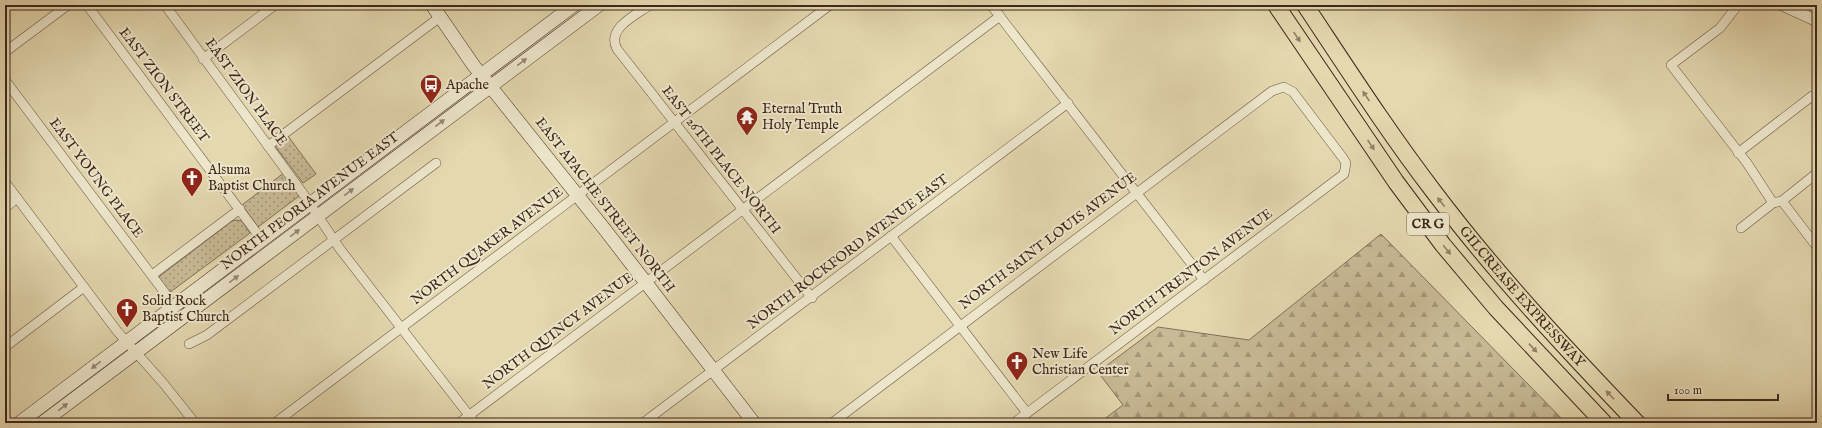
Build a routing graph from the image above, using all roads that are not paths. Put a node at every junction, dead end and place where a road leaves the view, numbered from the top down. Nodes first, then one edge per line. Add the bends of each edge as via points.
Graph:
1 (68, 5) edge
2 (87, 5) edge
3 (165, 5) edge
4 (275, 5) edge
5 (432, 5) edge
6 (574, 5) edge
7 (599, 5) edge
8 (650, 5) edge
9 (830, 5) edge
10 (991, 5) edge
11 (1276, 5) edge
12 (1305, 5) edge
13 (1316, 5) edge
14 (1738, 5) edge
15 (1782, 5) edge
16 (1000, 16) junction
17 (440, 17) junction
18 (1817, 22) edge
19 (1330, 43) junction
20 (5, 52) edge
21 (204, 59) junction
22 (482, 75) junction
23 (5, 80) edge
24 (490, 85) junction
25 (1284, 87) joint
26 (1812, 96) dead end
27 (1068, 103) junction
28 (674, 123) junction
29 (268, 146) junction
30 (1738, 153) junction
31 (436, 163) dead end
32 (1817, 173) edge
33 (5, 182) edge
34 (1137, 191) junction
35 (577, 196) junction
36 (17, 198) junction
37 (1777, 202) junction
38 (310, 203) junction
39 (5, 208) edge
40 (240, 210) junction
41 (742, 210) junction
42 (318, 215) junction
43 (1741, 228) dead end
44 (892, 236) junction
45 (262, 240) junction
46 (334, 240) junction
47 (1817, 247) edge
48 (152, 275) junction
49 (1204, 280) junction
50 (646, 283) junction
51 (84, 287) junction
52 (165, 293) dead end
53 (812, 298) junction
54 (960, 326) junction
55 (402, 328) junction
56 (127, 342) junction
57 (189, 344) dead end
58 (5, 347) edge
59 (136, 352) junction
60 (714, 371) junction
61 (1027, 413) junction
62 (469, 415) junction
63 (19, 423) edge
64 (42, 423) edge
65 (195, 423) edge
66 (275, 423) edge
67 (460, 423) edge
68 (475, 423) edge
69 (643, 423) edge
70 (754, 423) edge
71 (832, 423) edge
72 (1014, 423) edge
73 (1604, 423) edge
74 (1638, 423) edge

1 - 20 street
2 - 40 street, EAST ZION STREET
3 - 21 street, EAST ZION PLACE
4 - 21 street
5 - 17 main road, EAST APACHE STREET NORTH
6 - 22 main road, NORTH PEORIA AVENUE EAST
24 -> 7 main road, NORTH PEORIA AVENUE EAST
8 - 28 street, EAST 26TH PLACE NORTH via 618,29 614,38 617,49
9 - 28 street, NORTH QUAKER AVENUE
10 - 16 street
11 -> 73 highway, GILCREASE EXPRESSWAY / CR G via 1396,182 1444,245 1496,308
12 - 19 highway, GILCREASE EXPRESSWAY / CR G
13 - 19 highway
14 - 30 street via 1720,28 1671,65
15 - 18 street
16 - 27 street
16 - 41 street, NORTH QUINCY AVENUE
17 - 22 main road, EAST APACHE STREET NORTH
17 - 29 street
74 -> 19 highway, GILCREASE EXPRESSWAY / CR G via 1538,318 1463,229 1406,154
21 - 29 street, EAST ZION PLACE
22 - 24 main road, EAST APACHE STREET NORTH
22 - 38 main road, NORTH PEORIA AVENUE EAST
23 - 48 street, EAST YOUNG PLACE
24 - 35 main road, EAST APACHE STREET NORTH
42 -> 24 main road, NORTH PEORIA AVENUE EAST
25 - 34 street, NORTH SAINT LOUIS AVENUE via 1272,91
25 - 49 street, NORTH TRENTON AVENUE via 1293,92 1343,158 1346,163 1345,170 1340,178
26 - 30 street
27 - 34 street
27 - 44 street, NORTH ROCKFORD AVENUE EAST
28 - 35 street, NORTH QUAKER AVENUE
28 - 41 street, EAST 26TH PLACE NORTH
29 - 38 street, EAST ZION PLACE
30 - 37 street
31 - 46 street
32 - 37 street
33 - 36 street
34 - 49 street
34 - 54 street, NORTH SAINT LOUIS AVENUE
35 - 50 main road, EAST APACHE STREET NORTH
35 - 55 street, NORTH QUAKER AVENUE
36 - 39 street
36 - 51 street
37 - 43 street
37 - 47 street
38 - 42 street, EAST ZION PLACE
38 - 45 main road, NORTH PEORIA AVENUE EAST
40 - 45 street, EAST ZION STREET
40 - 48 street
41 - 50 street, NORTH QUINCY AVENUE
41 - 53 street, EAST 26TH PLACE NORTH
42 - 46 street
59 -> 42 main road, NORTH PEORIA AVENUE EAST
44 - 53 street, NORTH ROCKFORD AVENUE EAST
44 - 54 street
45 - 56 main road, NORTH PEORIA AVENUE EAST
46 - 55 street
46 - 57 street via 207,335
48 - 52 street, EAST YOUNG PLACE
49 - 61 street, NORTH TRENTON AVENUE
50 - 60 main road, EAST APACHE STREET NORTH
50 - 62 street, NORTH QUINCY AVENUE
51 - 56 street
51 - 58 street
53 - 60 street, NORTH ROCKFORD AVENUE EAST
54 - 61 street
54 - 71 street, NORTH SAINT LOUIS AVENUE
55 - 62 street
55 - 66 street, NORTH QUAKER AVENUE
56 - 59 street
56 -> 63 main road, NORTH PEORIA AVENUE EAST
64 -> 59 main road, NORTH PEORIA AVENUE EAST
59 - 65 street
60 - 69 street, NORTH ROCKFORD AVENUE EAST
60 - 70 main road, EAST APACHE STREET NORTH
61 - 72 street, NORTH TRENTON AVENUE
62 - 67 street, NORTH QUINCY AVENUE
62 - 68 street

